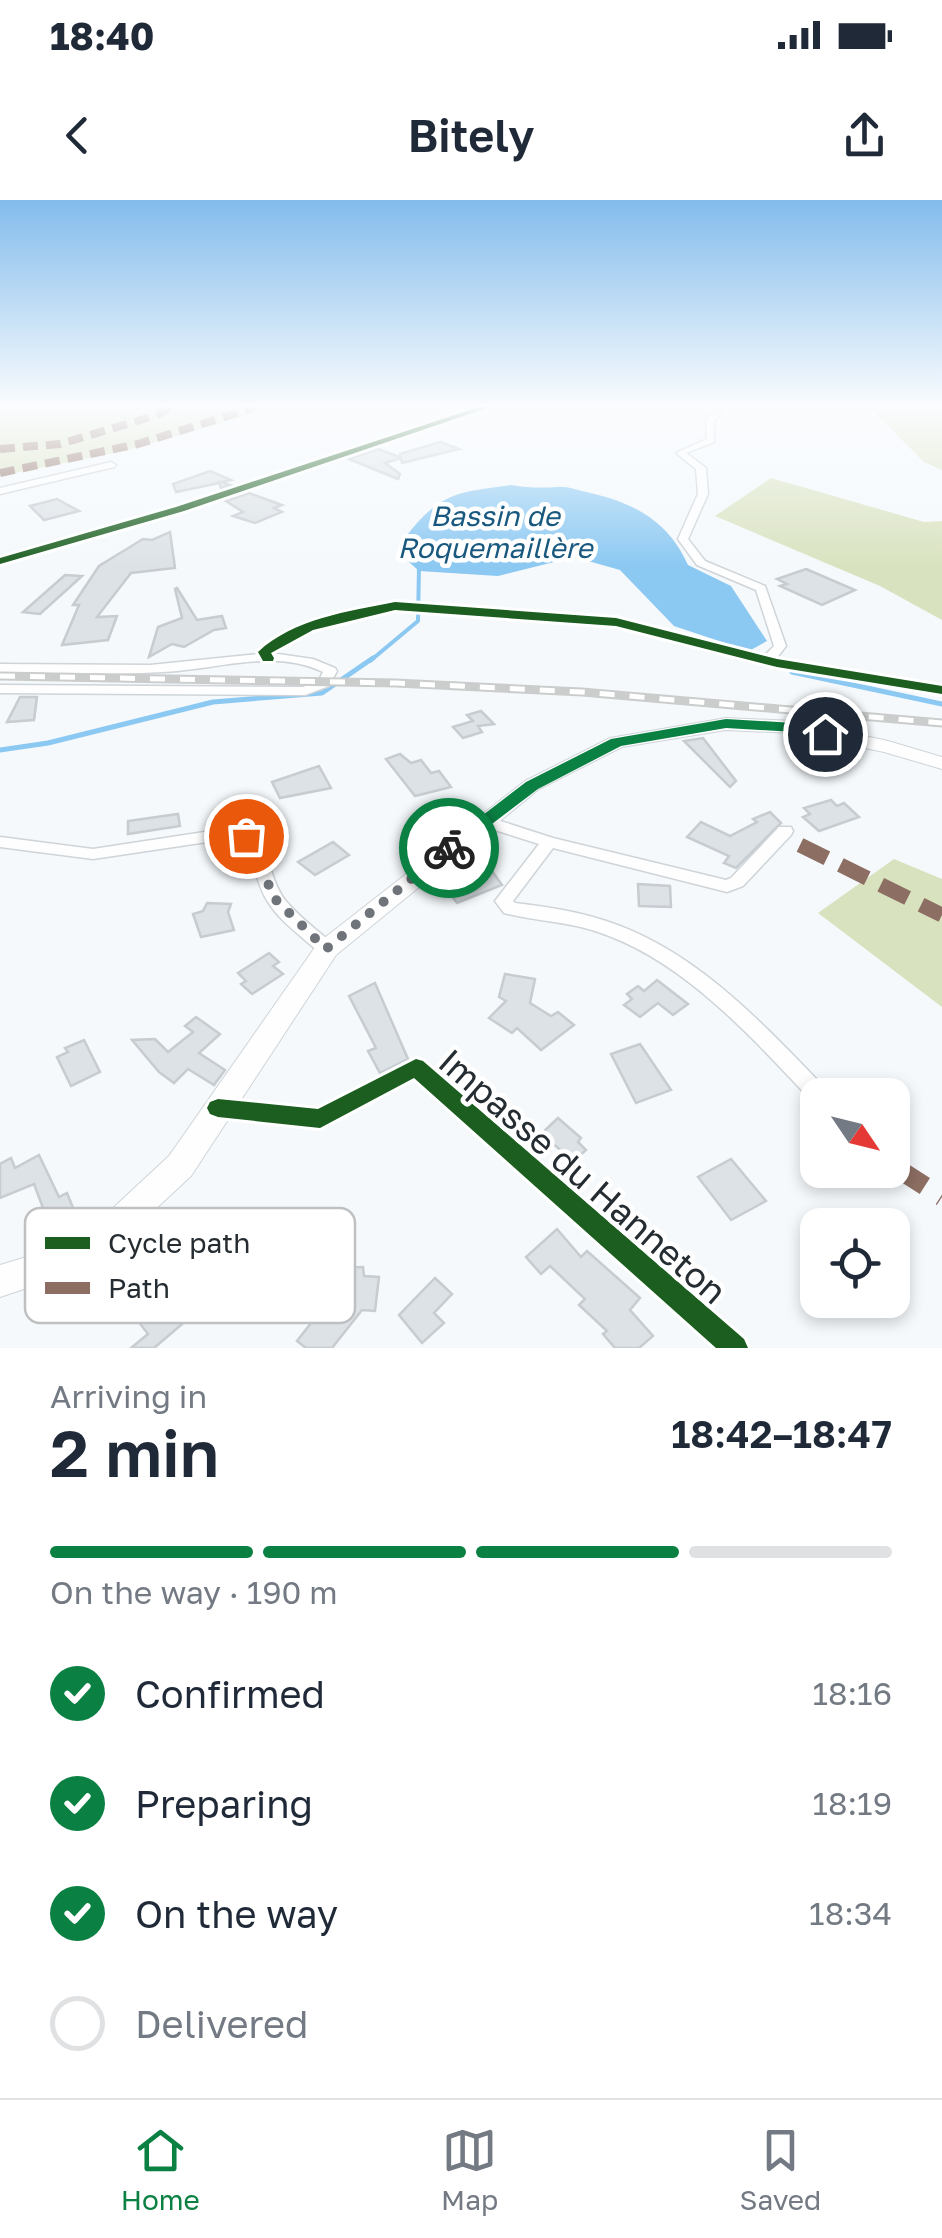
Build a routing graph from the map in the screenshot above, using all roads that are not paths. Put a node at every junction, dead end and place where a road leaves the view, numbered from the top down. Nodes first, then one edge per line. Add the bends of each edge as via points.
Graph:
1 (324, 461) edge
2 (691, 461) edge
3 (112, 464) dead end
4 (0, 491) edge
5 (0, 561) edge
6 (268, 658) junction
7 (766, 660) junction
8 (0, 668) edge
9 (0, 690) edge
10 (942, 690) edge
11 (942, 763) edge
12 (486, 820) junction
13 (785, 831) dead end
14 (0, 842) edge
15 (549, 842) junction
16 (326, 949) junction
17 (801, 1078) edge
18 (218, 1108) junction
19 (135, 1208) edge
20 (25, 1274) edge
21 (0, 1281) edge
22 (735, 1348) edge

1 - 5 street
2 - 7 street via 701,468 703,494 683,539 700,563 760,588 780,646
3 - 4 street
6 - 7 street via 264,652 279,639 395,606 616,622
6 - 8 street via 176,668
6 - 9 street via 318,663 330,671 324,684 305,691
7 - 10 street
11 - 12 main road via 794,728 726,724 617,742 532,786
12 - 15 street
12 - 16 main road
13 - 15 street via 727,886
14 - 16 street via 92,854 237,832 263,866 272,896
15 - 17 street via 511,889 504,901 510,908 578,916 686,967
16 - 18 main road
18 - 19 main road via 180,1166
18 - 22 street, Impasse du Hanneton via 320,1119 416,1067
20 - 21 main road

